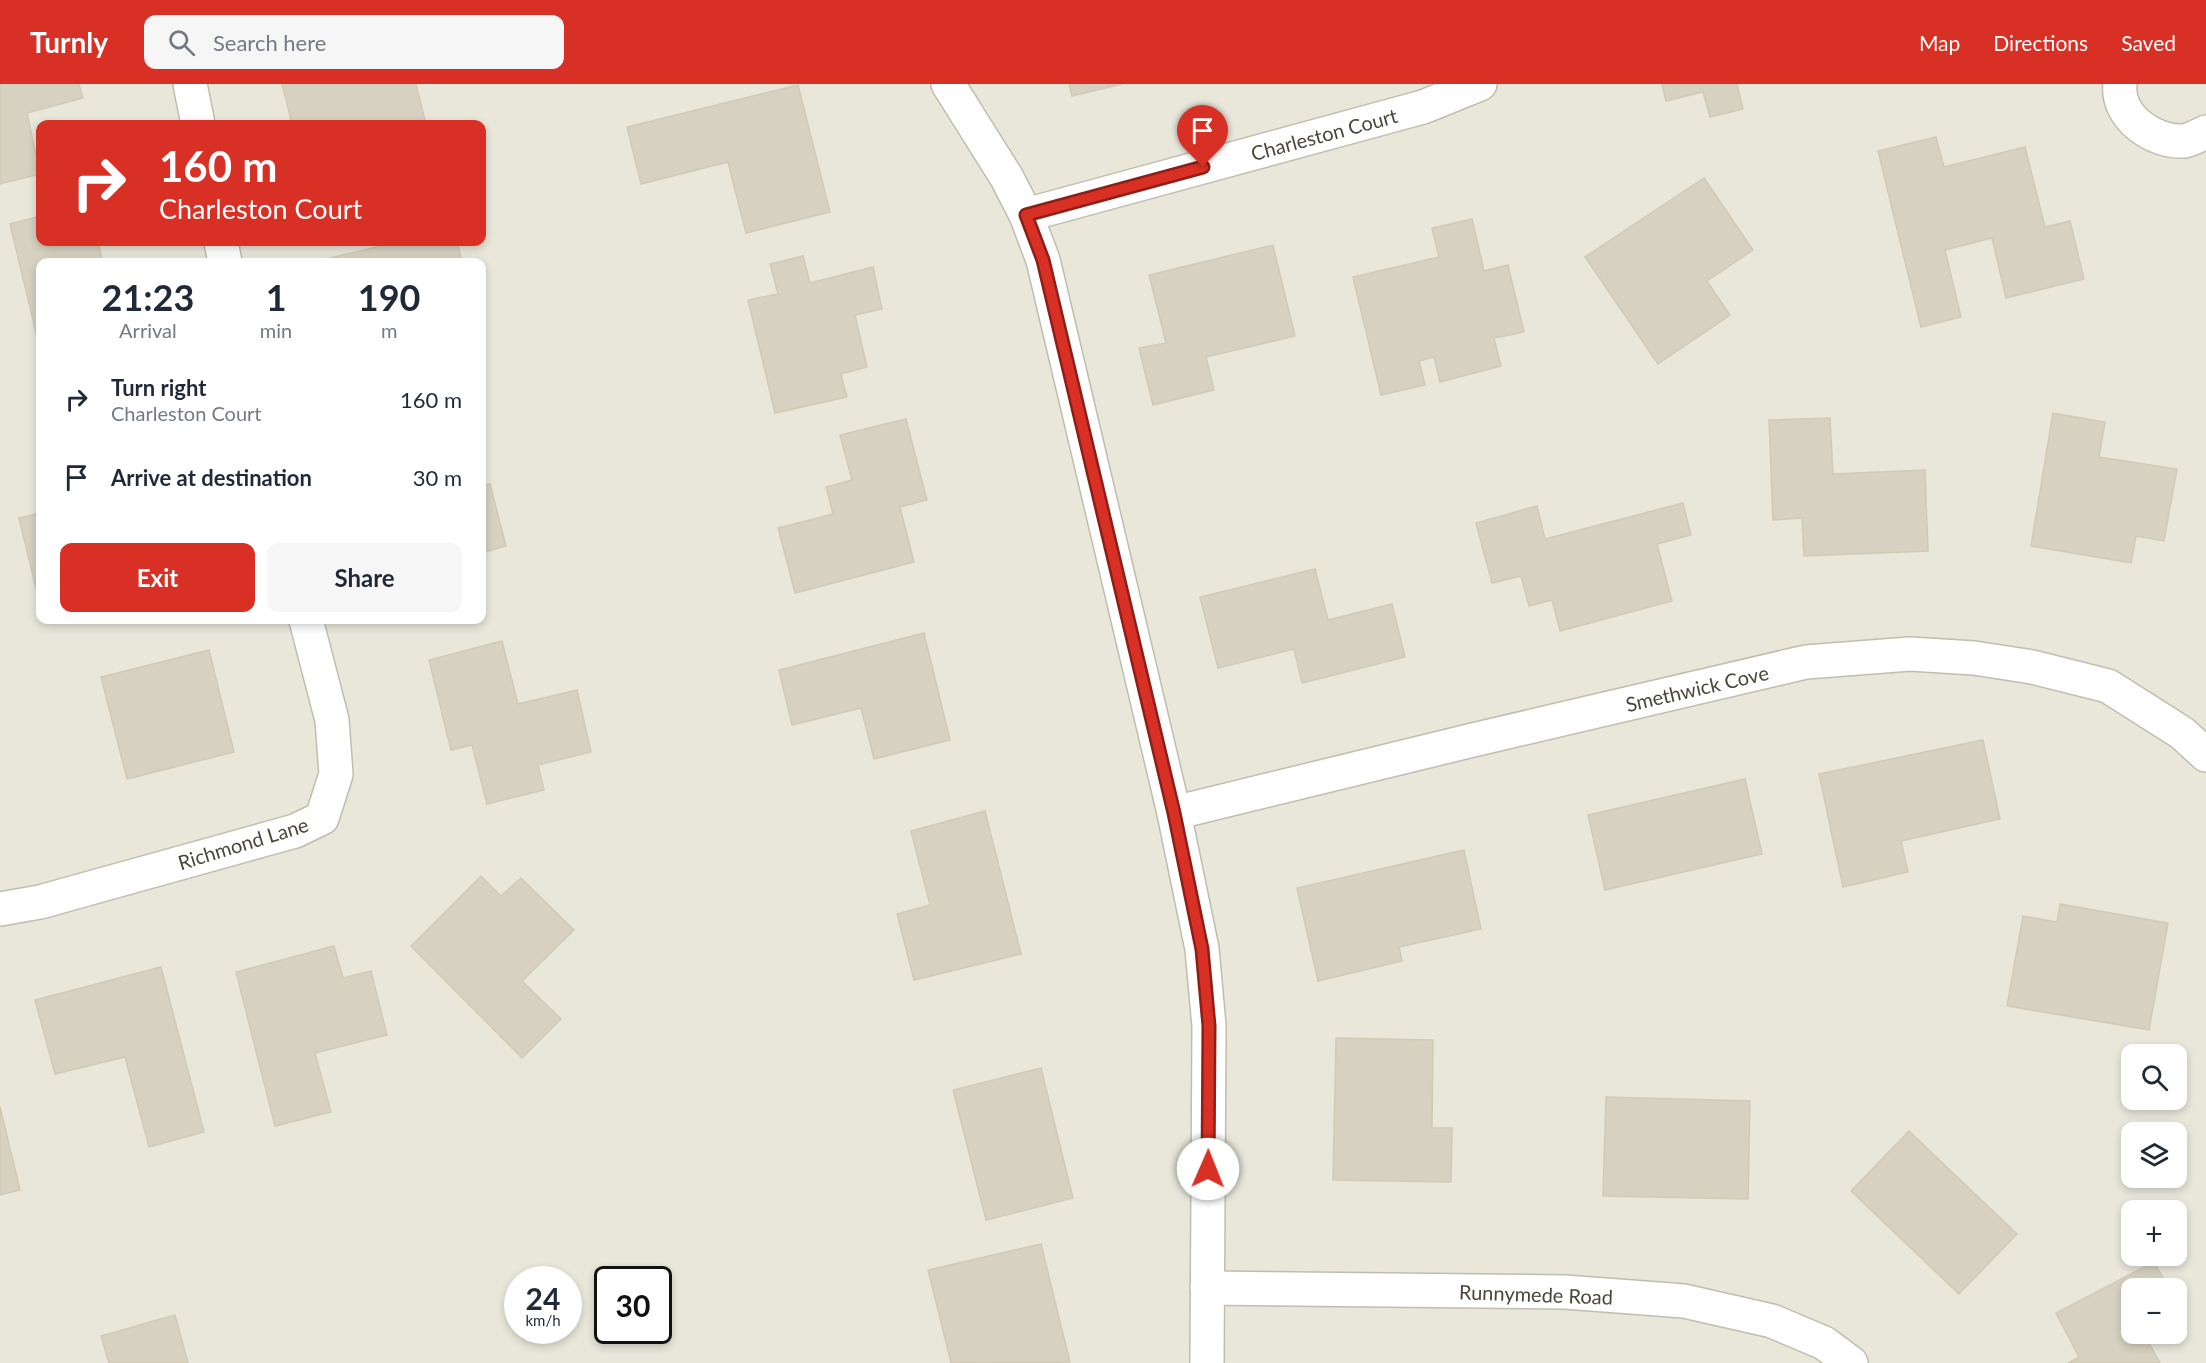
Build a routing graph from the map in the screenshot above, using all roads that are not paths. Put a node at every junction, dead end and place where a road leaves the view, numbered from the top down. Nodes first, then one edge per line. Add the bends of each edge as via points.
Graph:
1 (190, 84) edge
2 (948, 84) edge
3 (1480, 84) edge
4 (2120, 84) edge
5 (197, 120) edge
6 (2206, 132) edge
7 (1026, 215) junction
8 (307, 624) edge
9 (2206, 754) edge
10 (1174, 813) junction
11 (0, 909) edge
12 (1207, 1288) junction
13 (1207, 1363) edge
14 (1851, 1363) edge

1 - 5 street
2 - 7 street
3 - 7 street, Charleston Court via 1423,107
4 - 6 street via 2119,91 2131,119 2155,138 2185,141
7 - 10 street via 1043,260
8 - 11 street, Richmond Lane via 333,731 336,774 322,818 295,831 40,902
9 - 10 street, Smethwick Cove via 2182,733 2108,686 2032,667 1910,654 1806,662
10 - 12 street via 1202,949 1209,1026
12 - 13 street
12 - 14 street, Runnymede Road via 1565,1292 1684,1301 1772,1321 1824,1343

